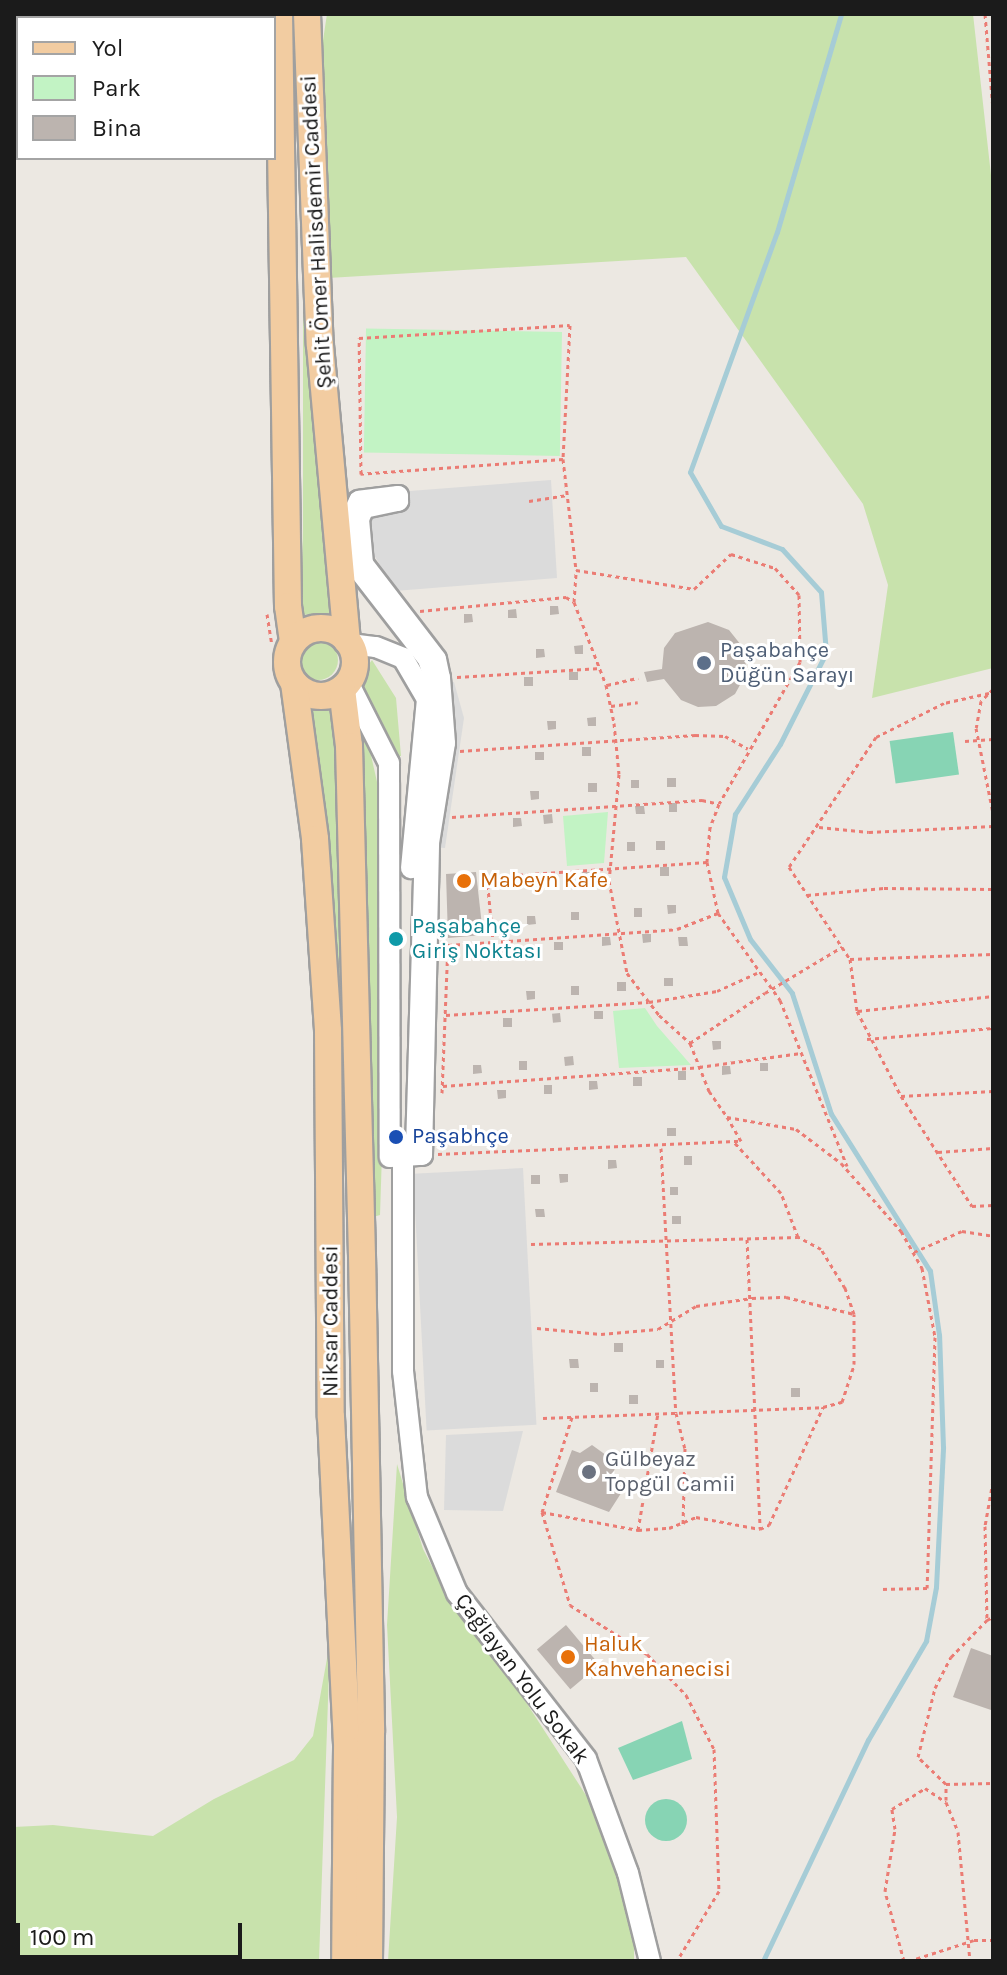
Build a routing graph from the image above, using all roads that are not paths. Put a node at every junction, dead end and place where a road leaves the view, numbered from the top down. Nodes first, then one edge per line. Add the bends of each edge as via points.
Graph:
1 (279, 14) edge
2 (307, 14) edge
3 (293, 642) junction
4 (349, 642) junction
5 (294, 683) junction
6 (345, 686) junction
7 (389, 775) junction
8 (417, 777) junction
9 (402, 1154) junction
10 (345, 1961) edge
11 (369, 1961) edge
12 (650, 1961) edge

1 - 3 main road, Şehit Ömer Halisdemir Caddesi via 288,606
2 - 4 main road, Şehit Ömer Halisdemir Caddesi via 320,345
3 - 4 main road via 321,628
3 - 5 main road via 287,662
4 - 6 main road via 355,667
4 - 8 street, Çağlayan Yolu Sokak via 403,658 427,699
5 - 6 main road via 311,695
5 - 10 main road, Niksar Caddesi via 315,839 328,1031 331,1417 347,1749
6 - 7 street, Çağlayan Yolu Sokak via 389,763
6 - 11 main road, Niksar Caddesi via 372,1747
7 - 8 street
7 - 9 street, Çağlayan Yolu Sokak via 390,1157
8 - 9 street, Çağlayan Yolu Sokak
9 - 9 street, Çağlayan Yolu Sokak via 416,1151 425,845 440,741 437,687 428,659 359,570 351,518 359,501 398,496 398,501 364,508 359,519 363,564 436,659 444,752 433,818 422,1155
9 - 12 street, Çağlayan Yolu Sokak via 403,1371 417,1497 457,1593 586,1759 628,1873

